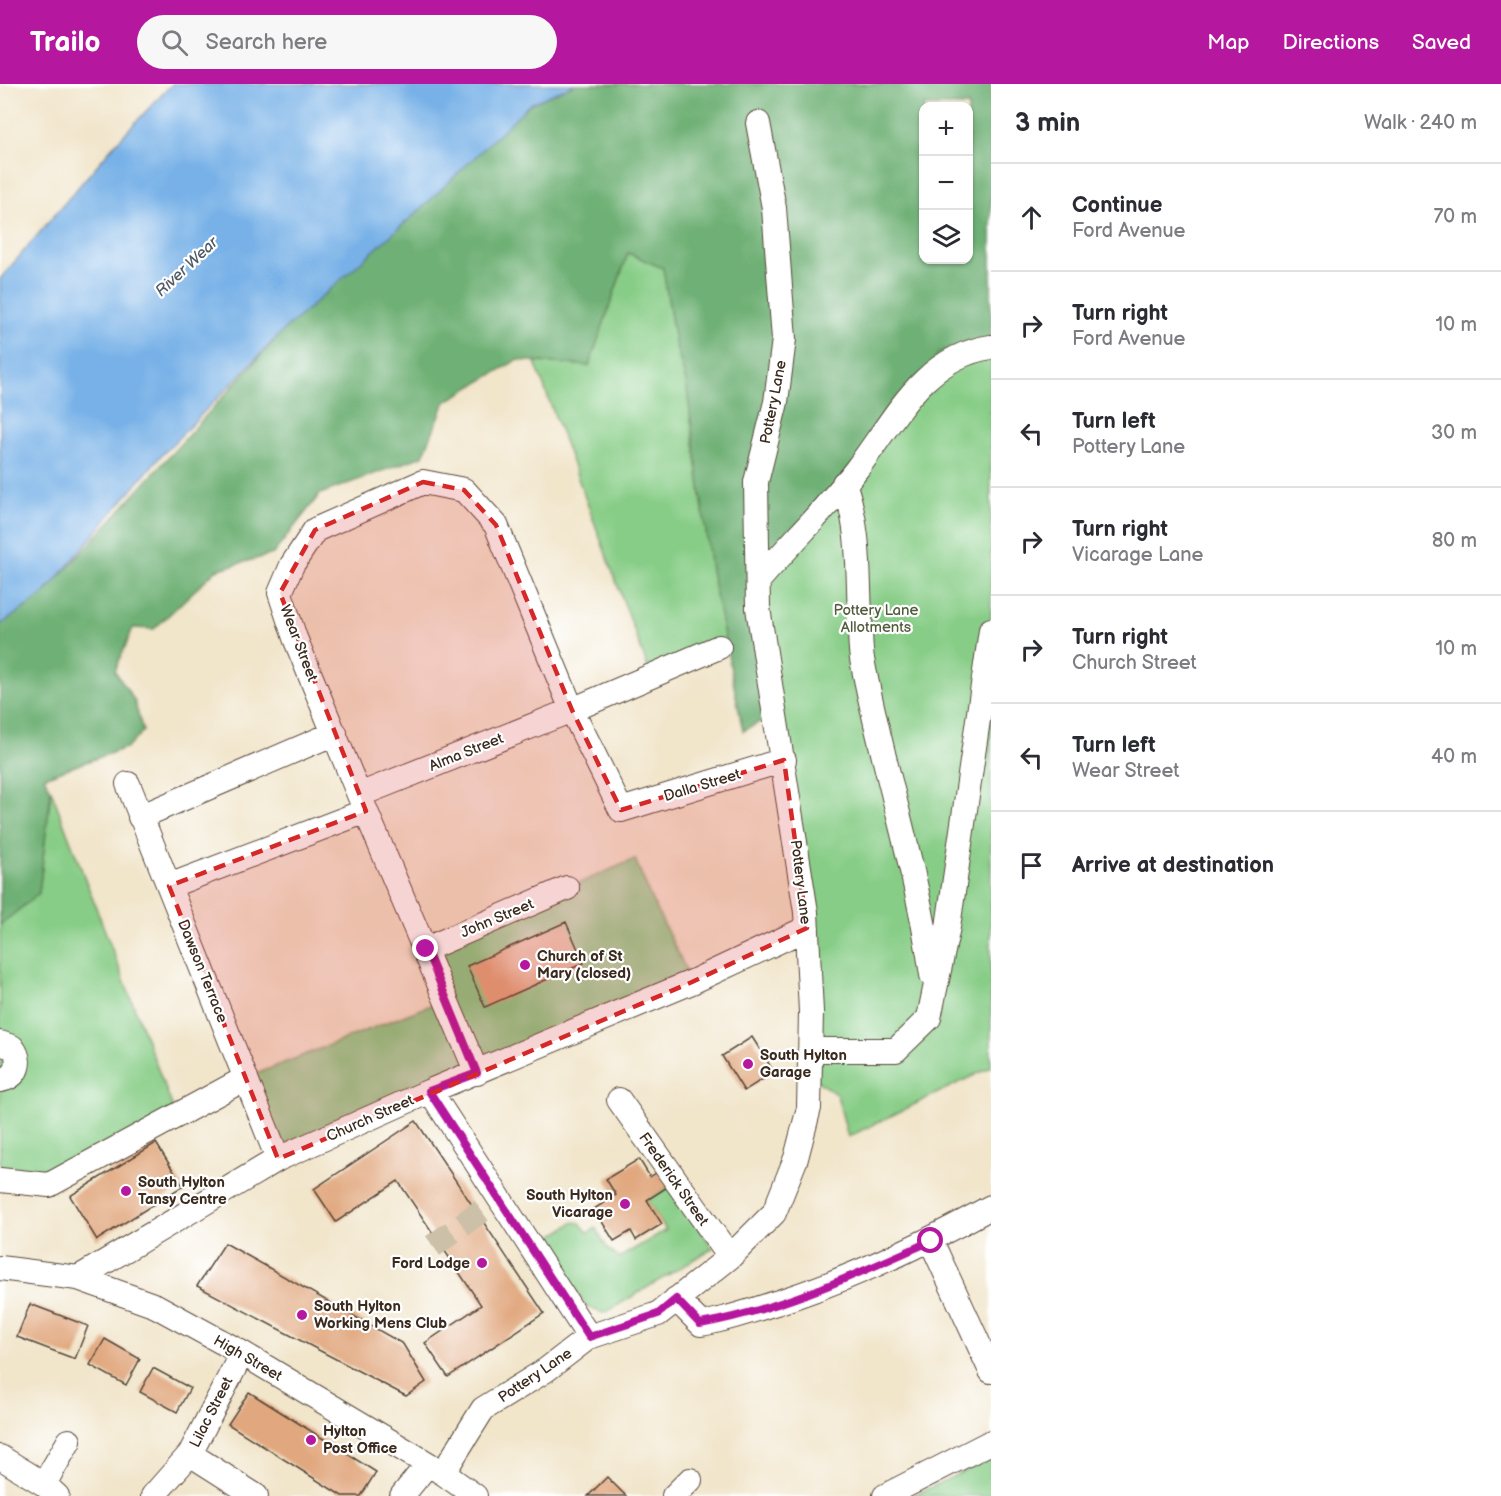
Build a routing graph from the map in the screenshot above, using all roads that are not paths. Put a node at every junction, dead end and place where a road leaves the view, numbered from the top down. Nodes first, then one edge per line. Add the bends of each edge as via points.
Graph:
1 (758, 123) dead end
2 (991, 347) edge
3 (844, 483) junction
4 (758, 581) junction
5 (991, 630) edge
6 (719, 647) dead end
7 (572, 710) junction
8 (335, 733) junction
9 (784, 760) junction
10 (128, 784) dead end
11 (362, 803) junction
12 (621, 810) joint
13 (140, 817) junction
14 (169, 886) junction
15 (567, 888) dead end
16 (807, 928) junction
17 (426, 949) junction
18 (935, 992) junction
19 (0, 1042) edge
20 (810, 1050) junction
21 (477, 1073) junction
22 (246, 1078) junction
23 (0, 1080) edge
24 (429, 1091) junction
25 (619, 1100) dead end
26 (278, 1159) junction
27 (0, 1180) edge
28 (991, 1208) edge
29 (931, 1241) junction
30 (730, 1257) junction
31 (0, 1268) edge
32 (78, 1278) junction
33 (676, 1299) junction
34 (589, 1337) junction
35 (242, 1353) junction
36 (991, 1371) edge
37 (69, 1441) dead end
38 (991, 1442) edge
39 (190, 1454) junction
40 (0, 1457) edge
41 (435, 1469) junction
42 (50, 1490) edge
43 (153, 1496) edge
44 (256, 1496) edge
45 (402, 1496) edge
46 (475, 1496) edge
47 (885, 1496) edge

1 - 4 street, Pottery Lane via 774,208 784,339 776,402 756,482
2 - 3 street via 953,360 913,388
3 - 4 street
3 - 18 street via 854,510 857,535 861,656 882,759 926,929
4 - 9 street, Pottery Lane via 758,608
5 - 18 street
6 - 7 street, Alma Street
7 - 8 street, Wear Street via 496,525 464,490 423,482 315,530 292,565 280,593
7 - 11 street, Alma Street
7 - 12 street, Wear Street
8 - 11 street, Wear Street
8 - 13 street
9 - 12 street, Dalla Street
9 - 16 street, Pottery Lane
10 - 13 street, Dawson Terrace
11 - 14 street, Alma Street
11 - 17 street, Wear Street
13 - 14 street, Dawson Terrace
14 - 22 street, Dawson Terrace
15 - 17 street, John Street
16 - 20 street, Pottery Lane
16 - 21 street, Church Street via 692,982
17 - 21 street, Wear Street
18 - 20 street via 929,1018 896,1050
19 - 23 street via 12,1047 18,1059 15,1072
20 - 30 street, Pottery Lane via 809,1108 796,1158 774,1213
21 - 24 street, Church Street
22 - 26 street, Dawson Terrace
22 - 27 street via 49,1185
24 - 26 street, Church Street
24 - 34 street
25 - 30 street, Frederick Street
26 - 32 street, Church Street
28 - 29 street
29 - 33 street via 842,1281 724,1320 700,1324
29 - 36 street
30 - 33 street, Pottery Lane
31 - 32 street, High Street
32 - 35 street, High Street via 156,1306
33 - 34 street, Pottery Lane via 658,1314
34 - 41 street, Pottery Lane via 546,1370 483,1409
35 - 39 street, Lilac Street
35 - 41 street, High Street
37 - 42 street
38 - 47 street
39 - 43 street, Lilac Street
39 - 44 street
40 - 42 street
41 - 45 street, Pottery Lane
41 - 46 street, High Street

